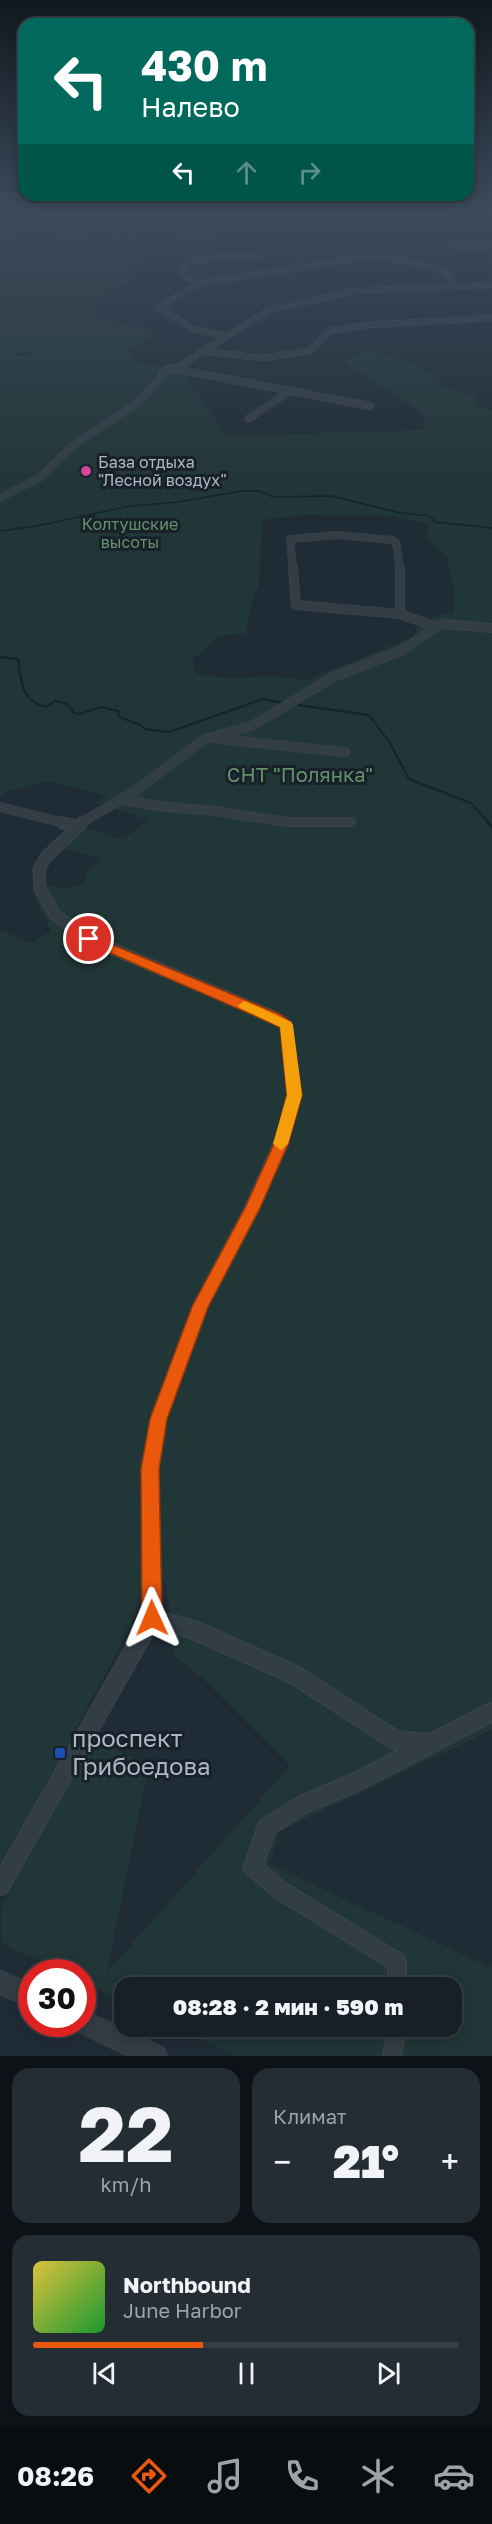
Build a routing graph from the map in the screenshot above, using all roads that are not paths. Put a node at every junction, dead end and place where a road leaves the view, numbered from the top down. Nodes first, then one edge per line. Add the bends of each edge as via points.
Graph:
1 (169, 302) edge
2 (304, 302) edge
3 (492, 318) edge
4 (226, 336) junction
5 (203, 351) junction
6 (169, 368) junction
7 (290, 391) junction
8 (370, 406) dead end
9 (248, 419) dead end
10 (0, 498) edge
11 (400, 614) junction
12 (436, 627) junction
13 (492, 628) edge
14 (205, 739) junction
15 (345, 752) dead end
16 (122, 799) junction
17 (0, 807) edge
18 (351, 822) dead end
19 (76, 826) junction
20 (152, 1618) junction
21 (492, 1712) edge
22 (428, 1743) junction
23 (0, 1886) edge
24 (397, 1977) edge
25 (0, 1982) edge
26 (18, 1990) edge
27 (96, 2028) edge
28 (395, 2037) edge
29 (155, 2056) edge
30 (392, 2056) edge

1 - 4 street via 158,309 193,329
2 - 4 street via 269,310
3 - 5 street via 366,325 330,331 310,351 263,358
4 - 5 street
5 - 6 street via 178,367
6 - 7 street
6 - 10 street via 136,405 72,446 27,485
7 - 8 street
7 - 9 street
11 - 11 street via 400,571 396,543 392,540 338,534 290,539 296,605
11 - 12 street
12 - 13 street via 444,624
12 - 14 street via 403,650 333,677 252,726
14 - 15 street
14 - 16 street
16 - 18 street via 286,822
16 - 19 street
17 - 19 street
19 - 20 street via 39,869 40,889 55,915 89,939 286,1025 295,1095 281,1144 200,1307 158,1419 150,1469
20 - 22 street via 194,1630 295,1675 395,1740
20 - 23 street
21 - 22 street
22 - 24 street via 356,1782 306,1803 267,1827 253,1867 280,1890 397,1962
25 - 26 street
27 - 29 street
28 - 30 street

